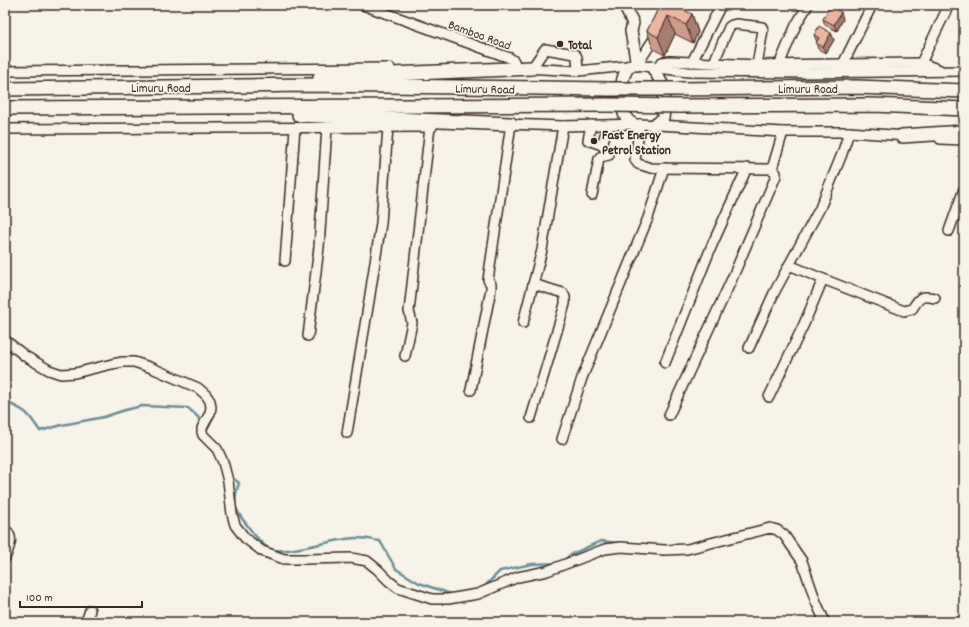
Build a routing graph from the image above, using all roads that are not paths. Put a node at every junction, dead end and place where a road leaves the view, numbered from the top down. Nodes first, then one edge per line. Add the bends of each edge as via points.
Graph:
1 (363, 5) edge
2 (624, 5) edge
3 (721, 5) edge
4 (808, 5) edge
5 (872, 5) edge
6 (949, 5) edge
7 (663, 25) edge
8 (692, 62) junction
9 (714, 62) junction
10 (779, 64) junction
11 (843, 64) junction
12 (921, 64) junction
13 (634, 65) junction
14 (757, 65) junction
15 (655, 67) junction
16 (516, 68) junction
17 (532, 68) junction
18 (5, 71) edge
19 (578, 71) junction
20 (964, 71) edge
21 (946, 72) junction
22 (115, 87) junction
23 (5, 89) edge
24 (964, 91) edge
25 (5, 108) edge
26 (121, 108) junction
27 (964, 109) edge
28 (511, 124) junction
29 (591, 125) junction
30 (608, 125) junction
31 (637, 125) junction
32 (653, 125) junction
33 (563, 126) junction
34 (388, 127) junction
35 (430, 127) junction
36 (295, 128) junction
37 (327, 128) junction
38 (5, 129) edge
39 (783, 132) junction
40 (849, 132) junction
41 (964, 132) edge
42 (902, 136) junction
43 (964, 140) edge
44 (602, 145) junction
45 (664, 168) junction
46 (747, 168) junction
47 (772, 169) junction
48 (964, 189) edge
49 (592, 195) dead end
50 (949, 230) dead end
51 (286, 261) dead end
52 (789, 265) junction
53 (823, 279) junction
54 (533, 284) junction
55 (936, 298) dead end
56 (523, 323) dead end
57 (308, 336) dead end
58 (5, 340) edge
59 (749, 348) dead end
60 (405, 356) dead end
61 (664, 363) dead end
62 (472, 390) dead end
63 (769, 397) dead end
64 (670, 415) dead end
65 (532, 418) dead end
66 (347, 433) dead end
67 (562, 439) dead end
68 (5, 529) edge
69 (5, 558) edge
70 (90, 610) dead end
71 (86, 622) edge
72 (826, 622) edge

1 - 16 street, Bamboo Road via 510,58
2 - 13 main road via 633,23 631,31
3 - 8 street
4 - 10 street
5 - 11 street
6 - 12 street
7 - 13 street
8 - 9 street
8 - 15 street via 665,61
9 - 14 street
9 - 14 street via 730,27 736,24 762,27
10 - 11 street
10 - 14 street
11 - 12 street
12 - 21 street
13 - 15 street
13 - 19 street
13 - 31 main road via 626,69 621,80 621,94 627,120
15 - 21 street via 694,72
15 - 32 main road via 663,85 664,111 663,118
16 - 17 street
16 - 18 street
17 - 19 street
17 - 19 street via 545,48 575,54
17 - 22 highway
20 - 21 street
22 - 23 highway, Limuru Road
22 - 24 highway, Limuru Road, bridge via 314,85 609,90 856,87
25 - 26 highway, Limuru Road
26 - 27 highway, Limuru Road, bridge via 873,105
26 - 28 highway
28 - 33 street
28 - 35 street
28 - 62 street via 488,280 491,289
29 - 30 street
29 - 33 street
29 - 44 street via 588,140
30 - 31 street
30 - 44 street
31 - 32 street
31 - 45 street via 635,160 643,167
32 - 39 street
33 - 54 street via 542,250
34 - 35 street
34 - 37 street
34 - 66 street via 381,223
35 - 60 street via 409,310 412,323
36 - 37 street
36 - 38 street
36 - 51 street
37 - 57 street via 319,247
39 - 40 street
39 - 47 street
40 - 42 street
40 - 52 street via 820,208
41 - 42 highway
42 - 43 street
44 - 49 street via 609,155 599,159
45 - 46 street
45 - 67 street via 648,218 582,378
46 - 47 street
46 - 61 street via 712,245
47 - 64 street via 776,176
48 - 50 street
52 - 53 street
52 - 59 street
53 - 55 street via 904,311 912,309 922,296
53 - 63 street
54 - 56 street
54 - 65 street via 563,294 565,304
58 - 72 street via 24,356 61,374 134,362 198,388 210,401 210,414 202,432 217,449 223,462 236,525 245,538 262,551 284,558 351,558 367,561 398,588 432,599 448,599 478,594 511,579 547,571 605,549 687,549 770,528 784,536 802,561
68 - 69 street via 11,538
70 - 71 street

